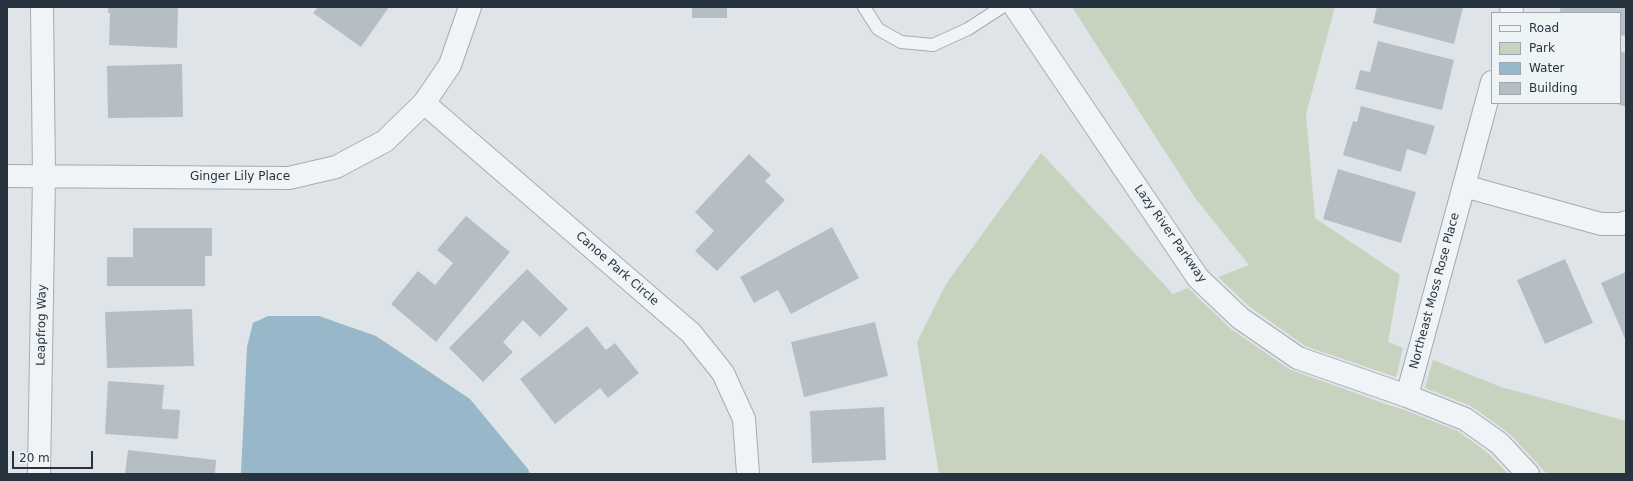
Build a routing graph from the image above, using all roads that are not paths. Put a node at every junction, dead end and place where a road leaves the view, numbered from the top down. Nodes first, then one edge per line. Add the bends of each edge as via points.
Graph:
1 (42, 7) edge
2 (470, 7) edge
3 (864, 7) edge
4 (1002, 7) edge
5 (1015, 7) edge
6 (1491, 86) edge
7 (424, 103) junction
8 (7, 176) edge
9 (44, 176) junction
10 (1464, 186) junction
11 (1626, 222) edge
12 (1407, 396) junction
13 (39, 474) edge
14 (748, 474) edge
15 (1528, 474) edge

1 - 9 street, Leapfrog Way
2 - 7 street, Ginger Lily Place via 450,65
3 - 4 lane via 878,29 901,42 933,45 968,29
5 - 12 street, Lazy River Parkway via 1198,278 1240,318 1298,358
6 - 10 street, Northeast Moss Rose Place
7 - 9 street, Ginger Lily Place via 385,141 336,167 289,178
7 - 14 street, Canoe Park Circle via 691,334 723,373 744,419
8 - 9 street
9 - 13 street, Leapfrog Way
10 - 11 street via 1601,224
10 - 12 street, Northeast Moss Rose Place
12 - 15 street, Lazy River Parkway via 1465,419 1499,443

